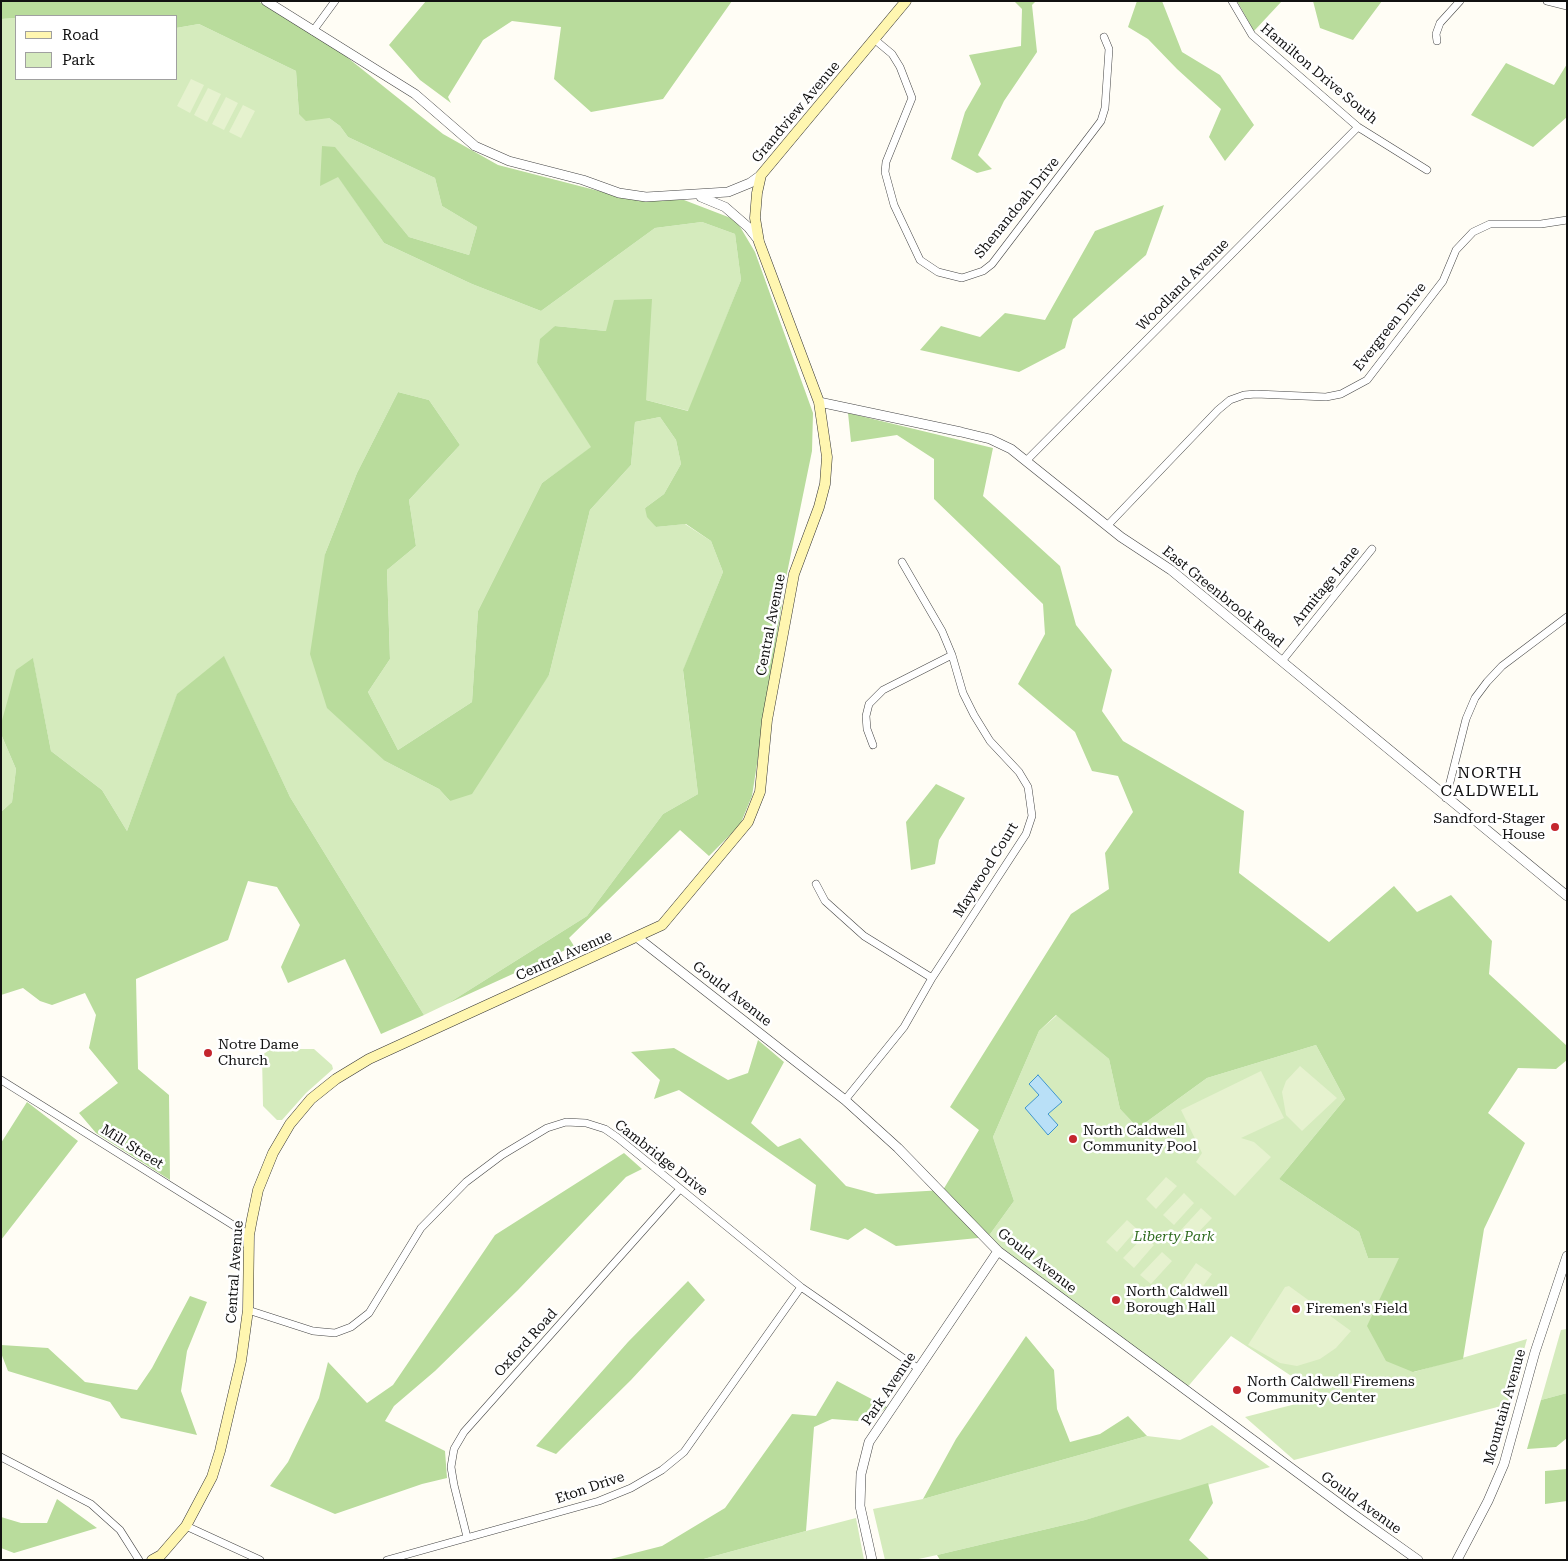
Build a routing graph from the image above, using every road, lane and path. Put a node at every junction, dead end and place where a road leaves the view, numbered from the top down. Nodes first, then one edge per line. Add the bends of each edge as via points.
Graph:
1 (266, 1) edge
2 (335, 1) edge
3 (906, 1) edge
4 (1232, 1) edge
5 (1460, 1) edge
6 (1546, 1) edge
7 (1567, 6) edge
8 (313, 31) junction
9 (1104, 37) dead end
10 (874, 39) junction
11 (1437, 41) dead end
12 (1358, 127) junction
13 (1427, 170) dead end
14 (761, 175) junction
15 (698, 195) junction
16 (1567, 220) edge
17 (759, 242) junction
18 (775, 285) joint
19 (818, 402) junction
20 (1026, 461) junction
21 (1107, 526) junction
22 (1372, 549) dead end
23 (902, 562) dead end
24 (1567, 618) edge
25 (952, 655) junction
26 (1282, 662) junction
27 (873, 744) dead end
28 (1446, 798) junction
29 (816, 884) dead end
30 (1567, 896) edge
31 (638, 938) junction
32 (932, 978) junction
33 (1, 1080) edge
34 (845, 1100) junction
35 (680, 1189) junction
36 (249, 1235) junction
37 (998, 1251) junction
38 (1567, 1256) edge
39 (801, 1287) junction
40 (248, 1310) junction
41 (919, 1369) junction
42 (1, 1457) edge
43 (186, 1526) junction
44 (467, 1537) junction
45 (139, 1560) edge
46 (152, 1560) edge
47 (260, 1560) edge
48 (387, 1560) edge
49 (872, 1560) edge
50 (1418, 1560) edge
51 (1457, 1560) edge

1 - 8 street
2 - 8 street
3 - 10 main road, Grandview Avenue
4 - 12 street, Hamilton Drive South via 1252,35
5 - 11 street via 1440,23
6 - 7 street
8 - 15 street via 415,94 466,140 489,153 619,193 646,197
9 - 10 street, Shenandoah Drive via 1109,49 1105,108 1100,122 992,264 962,278 938,272 920,260 894,205 885,172 886,162 912,98 892,54
10 - 14 main road, Grandview Avenue
12 - 13 street, Hamilton Drive South
12 - 20 street, Woodland Avenue
14 - 15 street via 728,192
14 - 17 main road, Grandview Avenue via 755,218
15 - 17 street via 725,207 748,227
16 - 21 street, Evergreen Drive via 1541,224 1490,224 1473,232 1456,250 1443,281 1367,380 1341,394 1326,397 1256,394 1230,400
17 - 18 main road, Grandview Avenue
18 - 19 main road, Central Avenue
19 - 20 street, East Greenbrook Road via 990,439
19 - 31 main road, Central Avenue via 826,443 825,484 794,574 767,720 760,792 755,807 739,835 662,925
20 - 21 street, East Greenbrook Road
21 - 26 street, East Greenbrook Road via 1172,570
22 - 26 street, Armitage Lane
23 - 25 street, Maywood Court
24 - 28 street via 1502,666 1475,698 1466,719
25 - 27 street via 883,690 868,704 867,729
25 - 32 street, Maywood Court via 974,715 990,741 1019,772 1028,787 1032,816 1026,834
26 - 28 street, East Greenbrook Road via 1412,766
28 - 30 street, East Greenbrook Road
29 - 32 street via 825,901 864,936
31 - 34 street, Gould Avenue
31 - 36 main road, Central Avenue via 378,1055 336,1078 290,1124 273,1153 258,1190
32 - 34 street, Maywood Court via 904,1027
33 - 36 street, Mill Street
34 - 37 street, Gould Avenue via 898,1148
35 - 39 street, Cambridge Drive
35 - 40 street, Cambridge Drive via 605,1129 586,1123 560,1124 547,1128 502,1155 443,1204 421,1228 369,1313 352,1327 335,1332 312,1331
35 - 44 street, Oxford Road via 464,1432 454,1449 451,1467
36 - 40 main road, Central Avenue
37 - 41 street, Park Avenue
37 - 50 street, Gould Avenue
38 - 51 street, Mountain Avenue via 1535,1352 1504,1464
39 - 41 street, Cambridge Drive
39 - 44 street, Eton Drive via 684,1452 662,1470 632,1488 599,1501
40 - 43 main road, Central Avenue via 241,1361 220,1452 212,1477
41 - 49 street, Park Avenue via 869,1442 864,1458 860,1506
42 - 45 street via 90,1504 120,1530
43 - 46 main road, Central Avenue via 161,1555
43 - 47 street
44 - 48 street, Eton Drive

